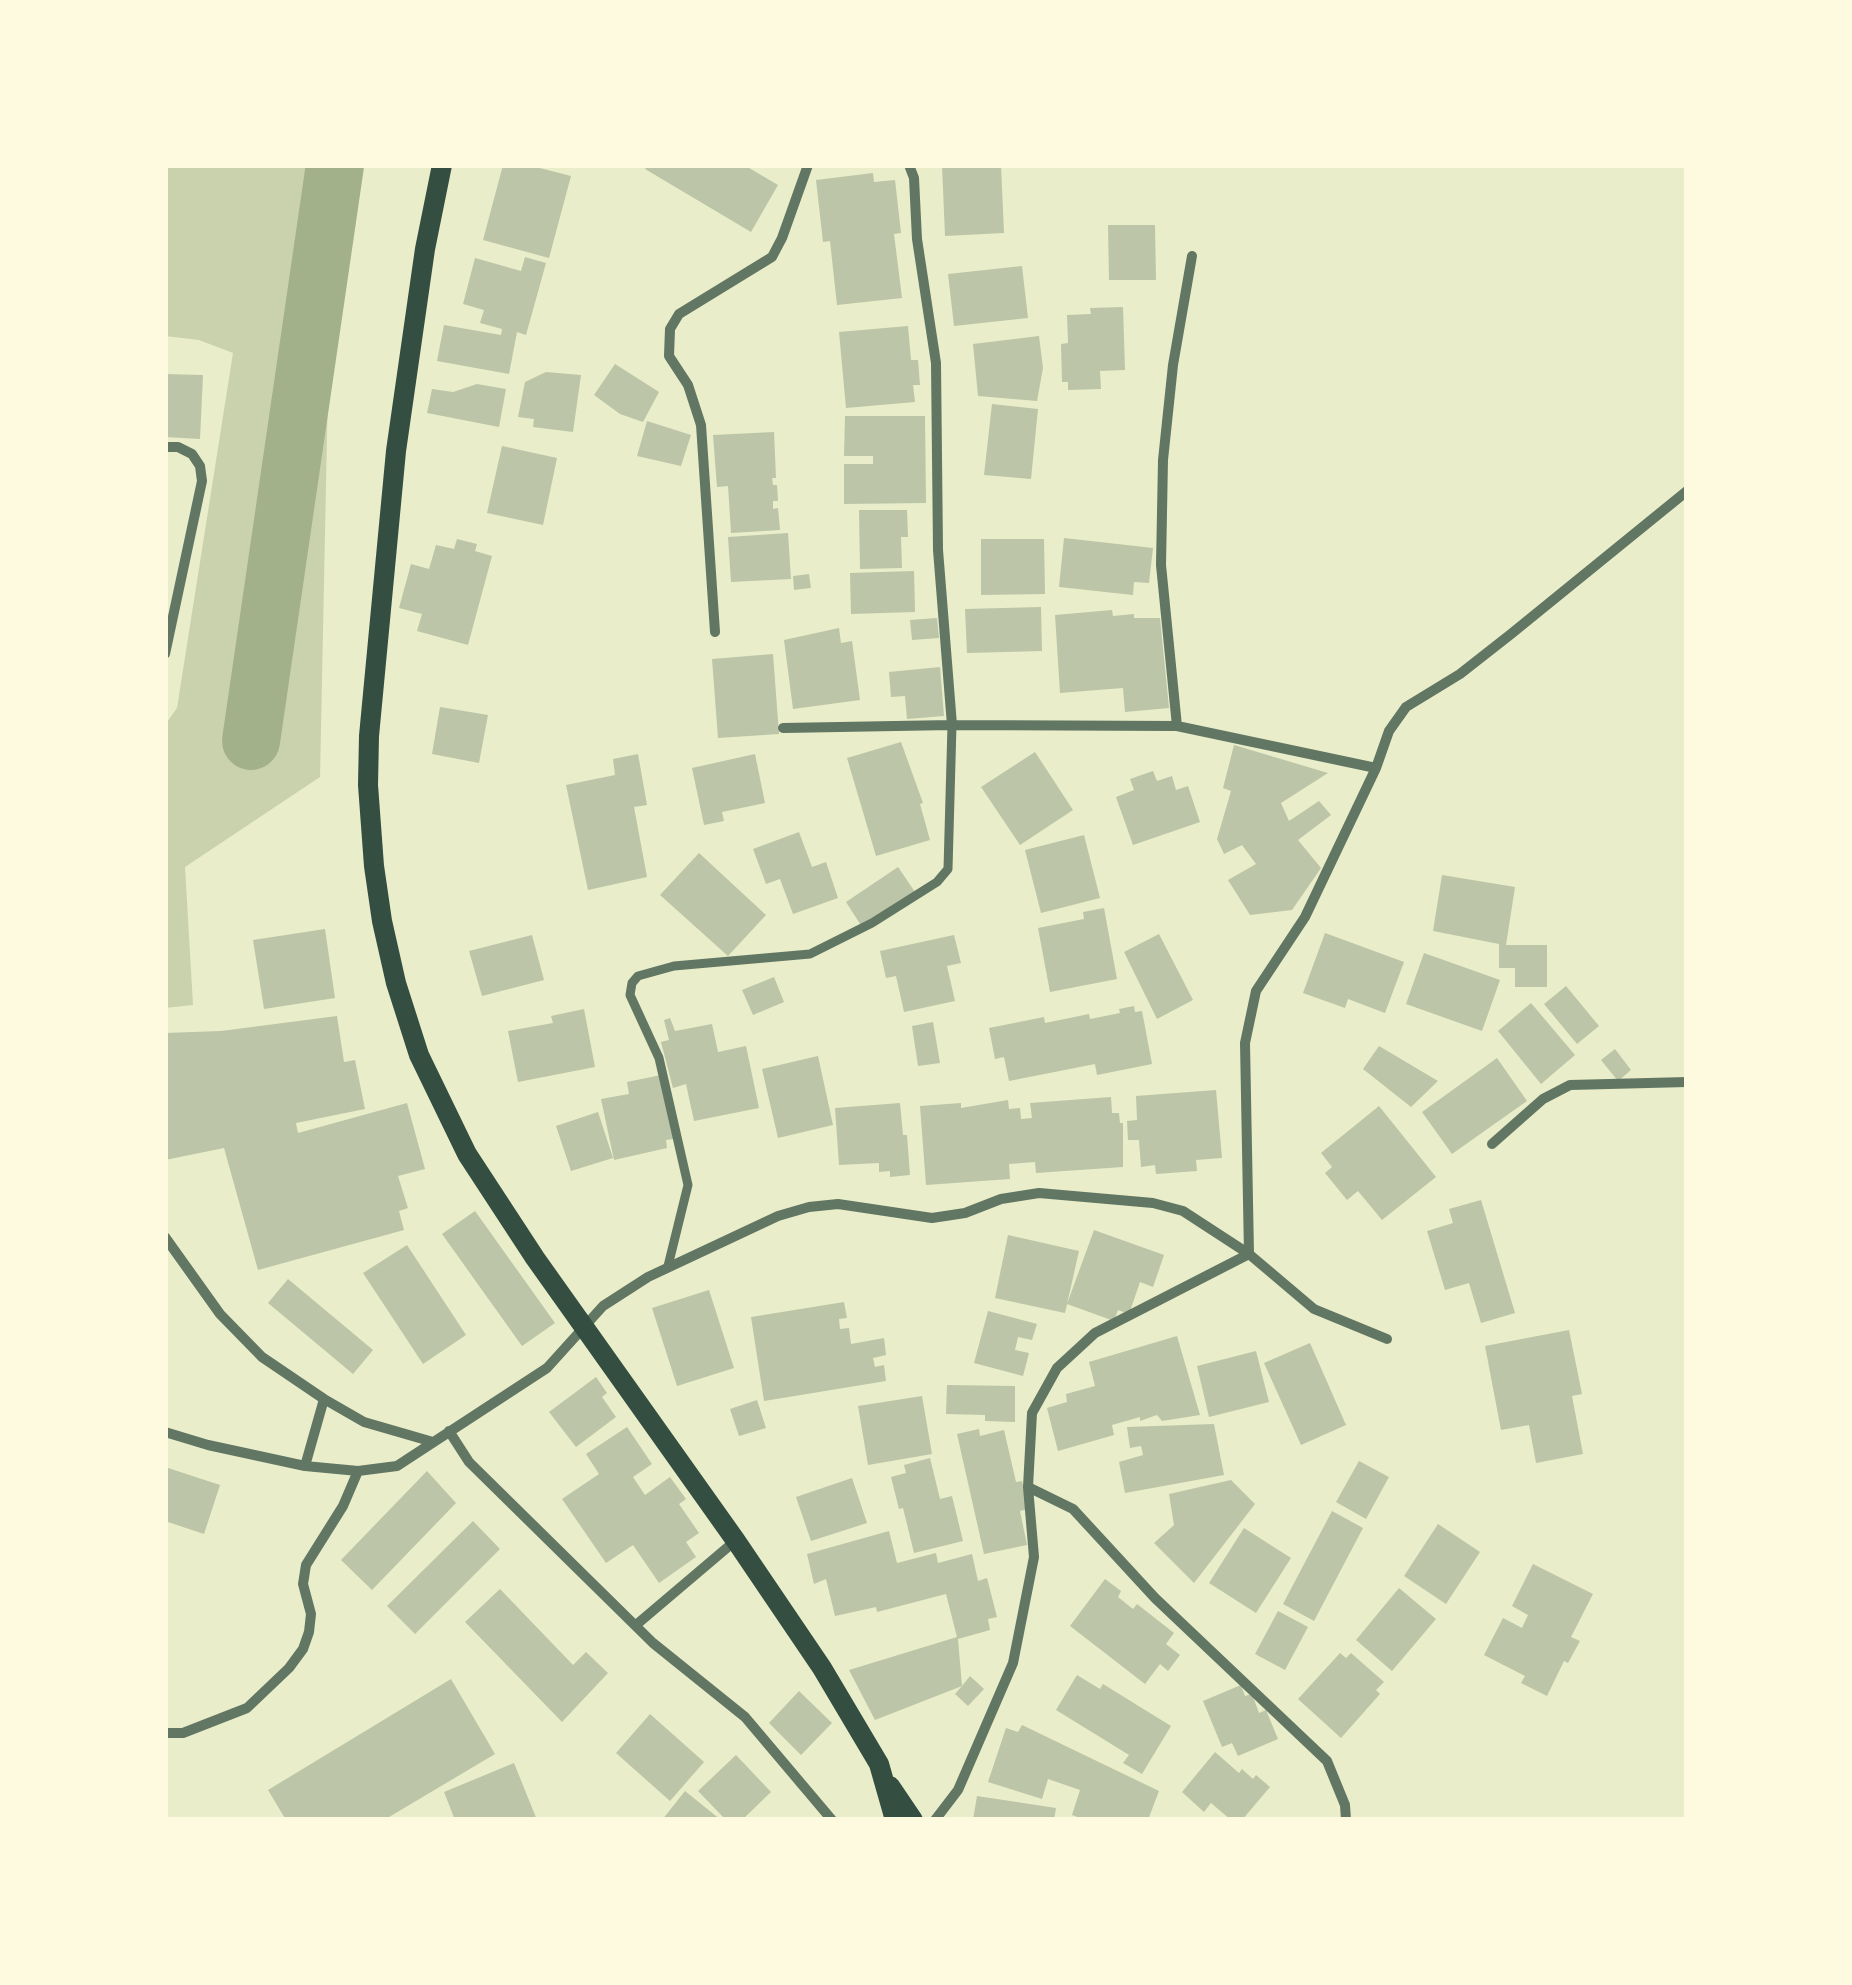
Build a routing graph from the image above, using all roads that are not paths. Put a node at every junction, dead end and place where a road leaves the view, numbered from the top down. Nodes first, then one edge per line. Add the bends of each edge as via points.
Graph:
1 (442, 165) edge
2 (808, 165) edge
3 (909, 165) edge
4 (1192, 256) dead end
5 (165, 446) edge
6 (1687, 490) edge
7 (715, 632) dead end
8 (165, 654) edge
9 (952, 725) junction
10 (1177, 726) junction
11 (783, 728) dead end
12 (1376, 768) junction
13 (1687, 1082) edge
14 (1492, 1144) dead end
15 (165, 1237) edge
16 (1249, 1254) junction
17 (668, 1266) junction
18 (583, 1327) junction
19 (1386, 1339) dead end
20 (324, 1400) junction
21 (449, 1431) junction
22 (165, 1432) edge
23 (433, 1442) junction
24 (305, 1466) junction
25 (358, 1471) junction
26 (1028, 1487) junction
27 (736, 1541) junction
28 (636, 1625) junction
29 (165, 1733) edge
30 (886, 1781) junction
31 (832, 1820) edge
32 (895, 1820) edge
33 (913, 1820) edge
34 (935, 1820) edge
35 (1346, 1820) edge

1 - 18 main road via 396,452 373,685 368,785 377,892 402,1000 440,1104
2 - 7 street via 772,257 679,314 668,338 669,356 688,385 701,425
3 - 9 street via 936,363 938,550
4 - 10 street via 1164,460 1161,565
5 - 8 street via 192,454 202,481
6 - 12 street via 1460,674 1406,707
9 - 10 street
9 - 11 street
9 - 17 street via 948,869 937,882 810,954 674,966 632,983 630,996 659,1058 688,1185
10 - 12 street
12 - 16 street via 1305,917 1256,991 1245,1043
13 - 14 street via 1570,1085 1543,1099
15 - 20 street via 240,1337
16 - 17 street via 1183,1211 1039,1193 932,1218 838,1204 808,1207
16 - 19 street via 1314,1309
16 - 26 street via 1095,1333 1057,1368 1032,1413
17 - 18 street via 619,1294
18 - 21 street via 557,1360
18 - 27 main road
20 - 23 street via 376,1427
20 - 24 street
21 - 23 street
21 - 28 street via 469,1462
22 - 24 street
23 - 25 street via 397,1466
24 - 25 street
25 - 29 street via 306,1565 310,1632 290,1668 247,1708
26 - 34 street via 1034,1557 1013,1662 958,1790
26 - 35 street via 1073,1510 1326,1761
27 - 28 street
27 - 30 main road via 840,1696
28 - 31 street via 745,1717
30 - 32 main road
30 - 33 main road

